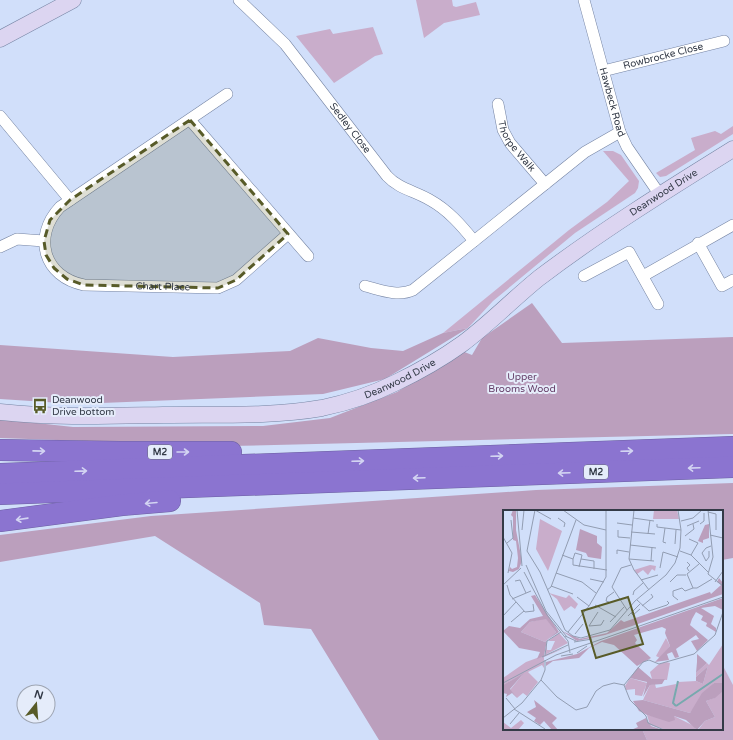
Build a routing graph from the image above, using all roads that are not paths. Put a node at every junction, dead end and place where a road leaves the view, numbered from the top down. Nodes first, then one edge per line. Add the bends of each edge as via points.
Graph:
1 (74, 0) edge
2 (239, 0) edge
3 (584, 0) edge
4 (0, 39) edge
5 (724, 41) dead end
6 (602, 71) junction
7 (227, 94) dead end
8 (498, 104) dead end
9 (0, 116) edge
10 (190, 120) junction
11 (620, 132) junction
12 (733, 149) edge
13 (544, 184) junction
14 (660, 195) junction
15 (70, 200) junction
16 (733, 225) edge
17 (288, 234) junction
18 (44, 241) junction
19 (474, 241) junction
20 (698, 243) junction
21 (0, 247) edge
22 (308, 256) dead end
23 (584, 276) dead end
24 (643, 276) junction
25 (733, 280) edge
26 (365, 286) dead end
27 (658, 304) dead end
28 (0, 412) edge
29 (733, 447) edge
30 (0, 450) edge
31 (319, 462) junction
32 (733, 467) edge
33 (0, 474) edge
34 (272, 484) junction
35 (0, 494) edge
36 (0, 522) edge

1 - 4 street
2 - 19 street, Sedley Close via 285,44 376,165 392,182 439,206
3 - 6 street, Hawbeck Road
5 - 6 street, Rowbrocke Close
6 - 11 street, Hawbeck Road
7 - 10 street
8 - 13 street, Thorpe Walk via 503,130 510,143
9 - 15 street
10 - 15 street
10 - 17 street
11 - 13 street via 585,152
11 - 14 street, Hawbeck Road via 627,147
12 - 14 street, Deanwood Drive
13 - 19 street
14 - 28 street, Deanwood Drive via 572,253 463,343 434,363 394,384 359,397 322,408 266,413 109,417
15 - 18 street via 60,207 50,220
16 - 20 street
17 - 18 street, Chart Place via 236,280 225,286 212,288 76,283 54,268 46,255
17 - 22 street
18 - 21 street via 17,239
19 - 26 street via 422,284 408,292 396,293
20 - 24 street
20 - 25 street via 722,286
23 - 24 street via 629,252
24 - 27 street
31 -> 29 highway, M2
30 -> 31 highway, M2 via 257,452
33 -> 31 highway, M2
32 -> 34 highway, M2
34 - 35 highway, M2
34 -> 36 highway, M2 via 241,495 122,505

